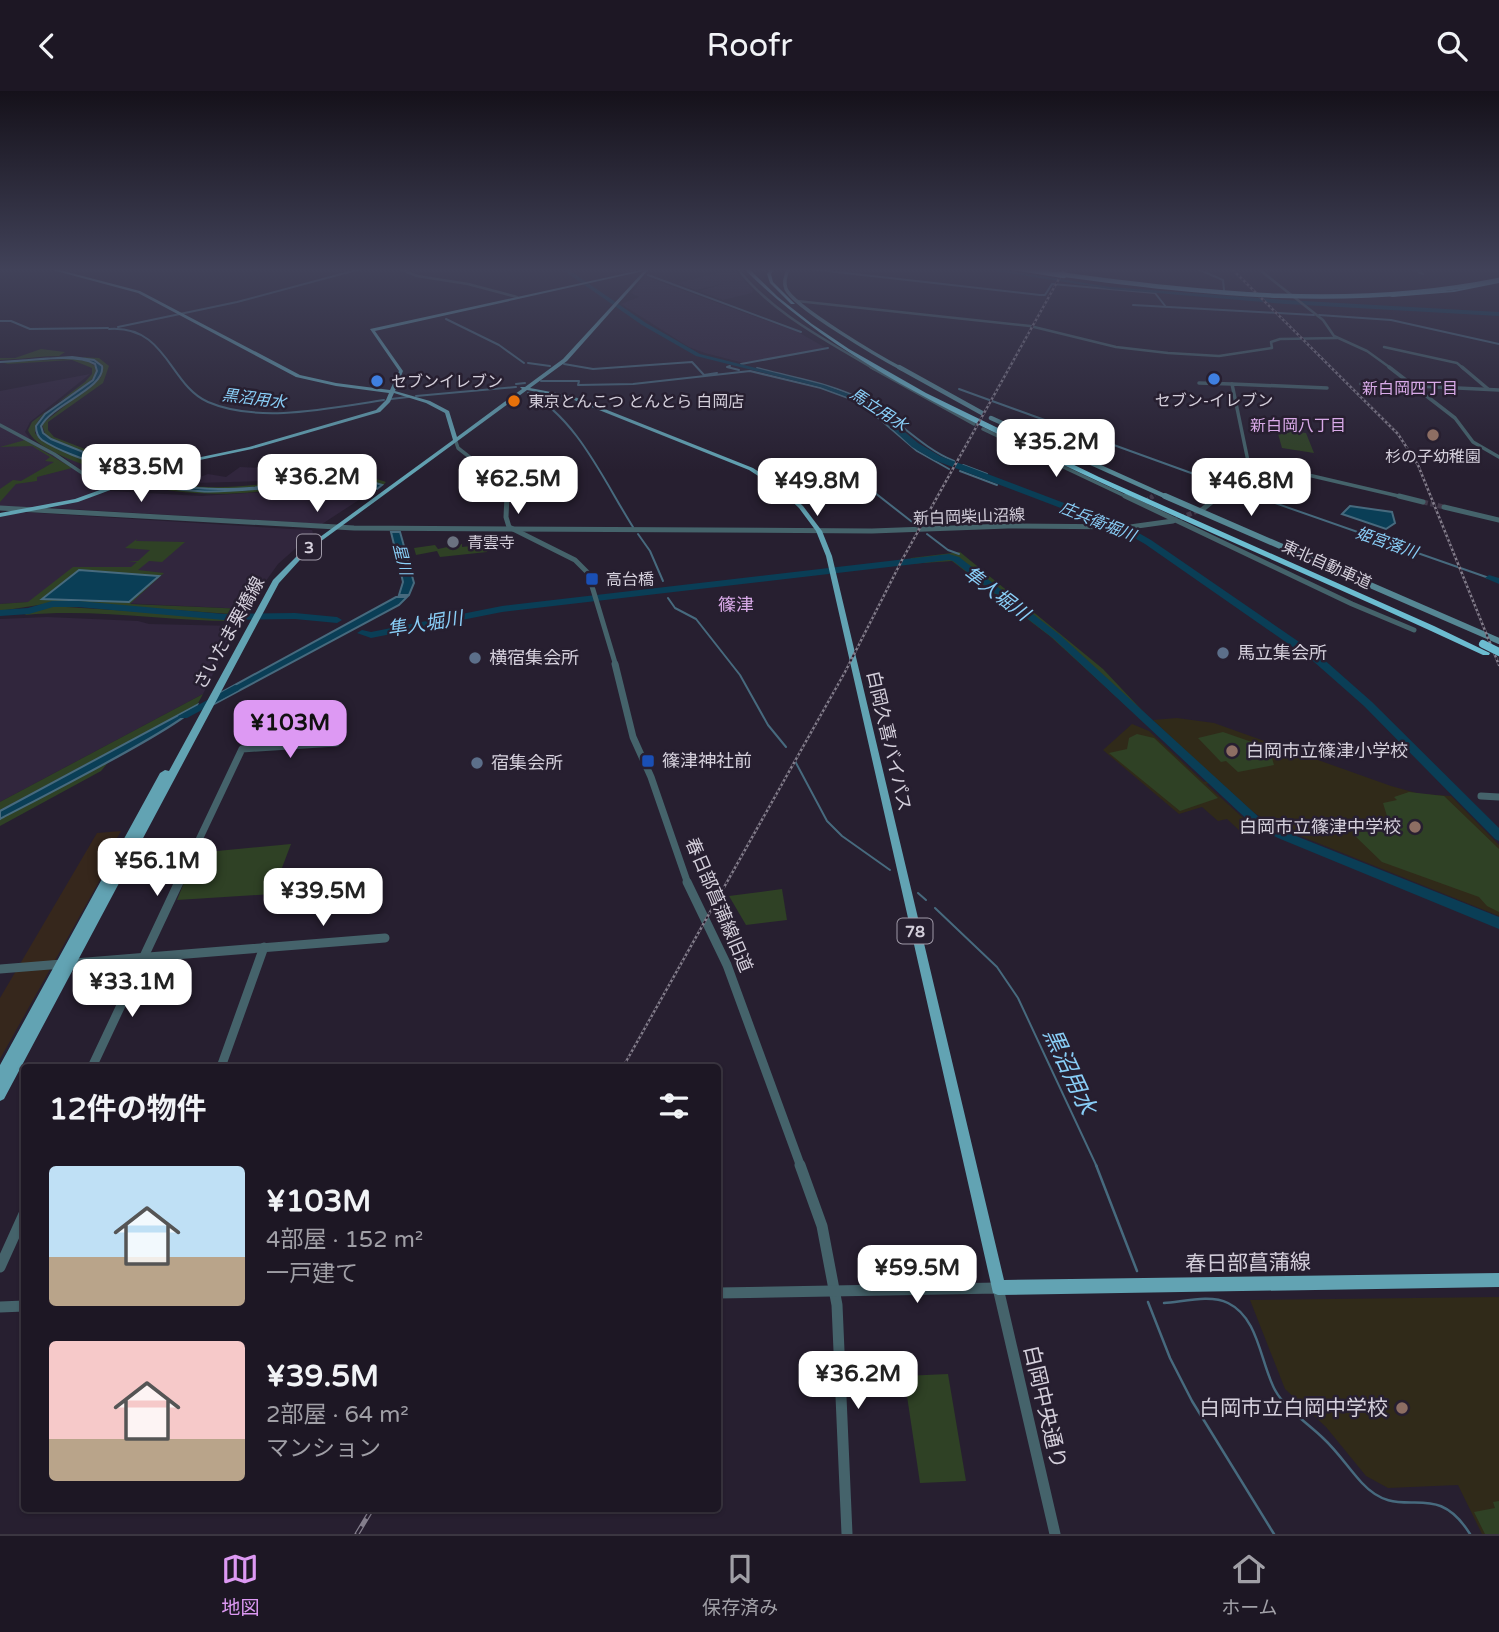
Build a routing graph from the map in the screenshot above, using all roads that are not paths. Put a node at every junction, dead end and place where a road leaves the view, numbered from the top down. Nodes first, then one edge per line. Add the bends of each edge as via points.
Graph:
1 (221, 335) edge
2 (375, 335) edge
3 (590, 335) edge
4 (818, 335) edge
5 (832, 335) edge
6 (844, 335) edge
7 (1068, 335) edge
8 (1335, 335) edge
9 (1337, 338) junction
10 (1384, 347) dead end
11 (1199, 383) dead end
12 (1374, 383) junction
13 (1232, 384) junction
14 (1415, 385) junction
15 (524, 388) junction
16 (1327, 388) dead end
17 (1488, 389) junction
18 (393, 390) junction
19 (1499, 390) edge
20 (982, 413) dead end
21 (991, 418) dead end
22 (974, 424) dead end
23 (0, 425) edge
24 (983, 429) dead end
25 (455, 438) junction
26 (1499, 457) edge
27 (1248, 461) junction
28 (106, 489) junction
29 (1423, 502) tunnel mouth
30 (1444, 507) tunnel mouth
31 (0, 508) edge
32 (1203, 509) tunnel mouth
33 (29, 510) junction
34 (0, 515) edge
35 (1499, 520) edge
36 (1173, 521) tunnel mouth
37 (329, 528) junction
38 (512, 529) junction
39 (819, 531) junction
40 (254, 616) junction
41 (1414, 630) dead end
42 (1499, 641) edge
43 (1484, 649) junction
44 (1499, 652) edge
45 (1499, 659) edge
46 (198, 719) junction
47 (336, 743) dead end
48 (1481, 796) dead end
49 (1499, 797) edge
50 (385, 938) dead end
51 (264, 947) junction
52 (145, 957) junction
53 (65, 963) junction
54 (0, 969) edge
55 (93, 1064) edge
56 (222, 1064) edge
57 (0, 1077) edge
58 (0, 1095) edge
59 (21, 1222) edge
60 (0, 1267) edge
61 (1499, 1280) edge
62 (998, 1288) junction
63 (836, 1291) junction
64 (721, 1293) edge
65 (21, 1306) edge
66 (0, 1307) edge
67 (847, 1534) edge
68 (1055, 1534) edge

1 - 18 main road via 298,376
2 - 18 main road via 400,369
3 - 15 main road, さいたま栗橋線 / 3
4 - 22 street via 912,394
5 - 43 highway, 東北自動車道 via 876,366 1009,436
6 - 20 main road
7 - 9 street via 1116,347 1219,356 1272,348 1271,342 1280,339
8 - 9 street
9 - 14 street via 1367,351
10 - 17 street via 1457,363
11 - 13 street
12 - 12 street via 1361,384 1370,392 1384,393
12 - 14 street
13 - 16 street
13 - 27 street
14 - 17 street
14 - 26 street via 1450,413 1474,442
15 - 25 main road, さいたま栗橋線 / 3
15 - 39 main road, 白岡久喜バイパス / 78 via 575,398 744,466 789,495
17 - 19 street
18 - 25 main road via 447,412
18 - 28 main road via 383,408 362,417 190,460
21 - 42 main road
23 - 28 street
24 - 41 street
25 - 37 main road, さいたま栗橋線 / 3
25 - 38 street via 458,448 505,485 506,521
27 - 29 street
27 - 32 street via 1230,488
28 - 33 main road
30 - 35 street
31 - 33 street
33 - 34 main road
33 - 37 street
36 - 39 street, 新白岡柴山沼線 via 1112,528
37 - 38 street, 新白岡柴山沼線
37 - 40 main road, さいたま栗橋線 / 3 via 288,568
38 - 39 street, 新白岡柴山沼線
38 - 63 street, 春日部菖蒲線旧道 via 581,564 588,573 620,676 633,737 686,881 727,965 788,1127 822,1226
39 - 62 main road, 白岡久喜バイパス / 78 via 832,570
40 - 46 main road, さいたま栗橋線 / 3
40 - 46 main road, さいたま栗橋線 / 3
43 - 44 highway, 東北自動車道, bridge
43 - 45 highway, 東北自動車道
46 - 53 main road, さいたま栗橋線 / 3
47 - 52 street via 242,749
48 - 49 street
50 - 51 street
51 - 52 street
51 - 56 street
52 - 53 street
52 - 55 street
53 - 54 street
53 - 57 main road, さいたま栗橋線 / 3
53 - 58 main road, さいたま栗橋線 / 3
59 - 60 street
61 - 62 main road, 春日部菖蒲線
62 - 63 street
62 - 68 street, 白岡中央通り
63 - 64 street
63 - 67 street, 春日部菖蒲線旧道
65 - 66 street

